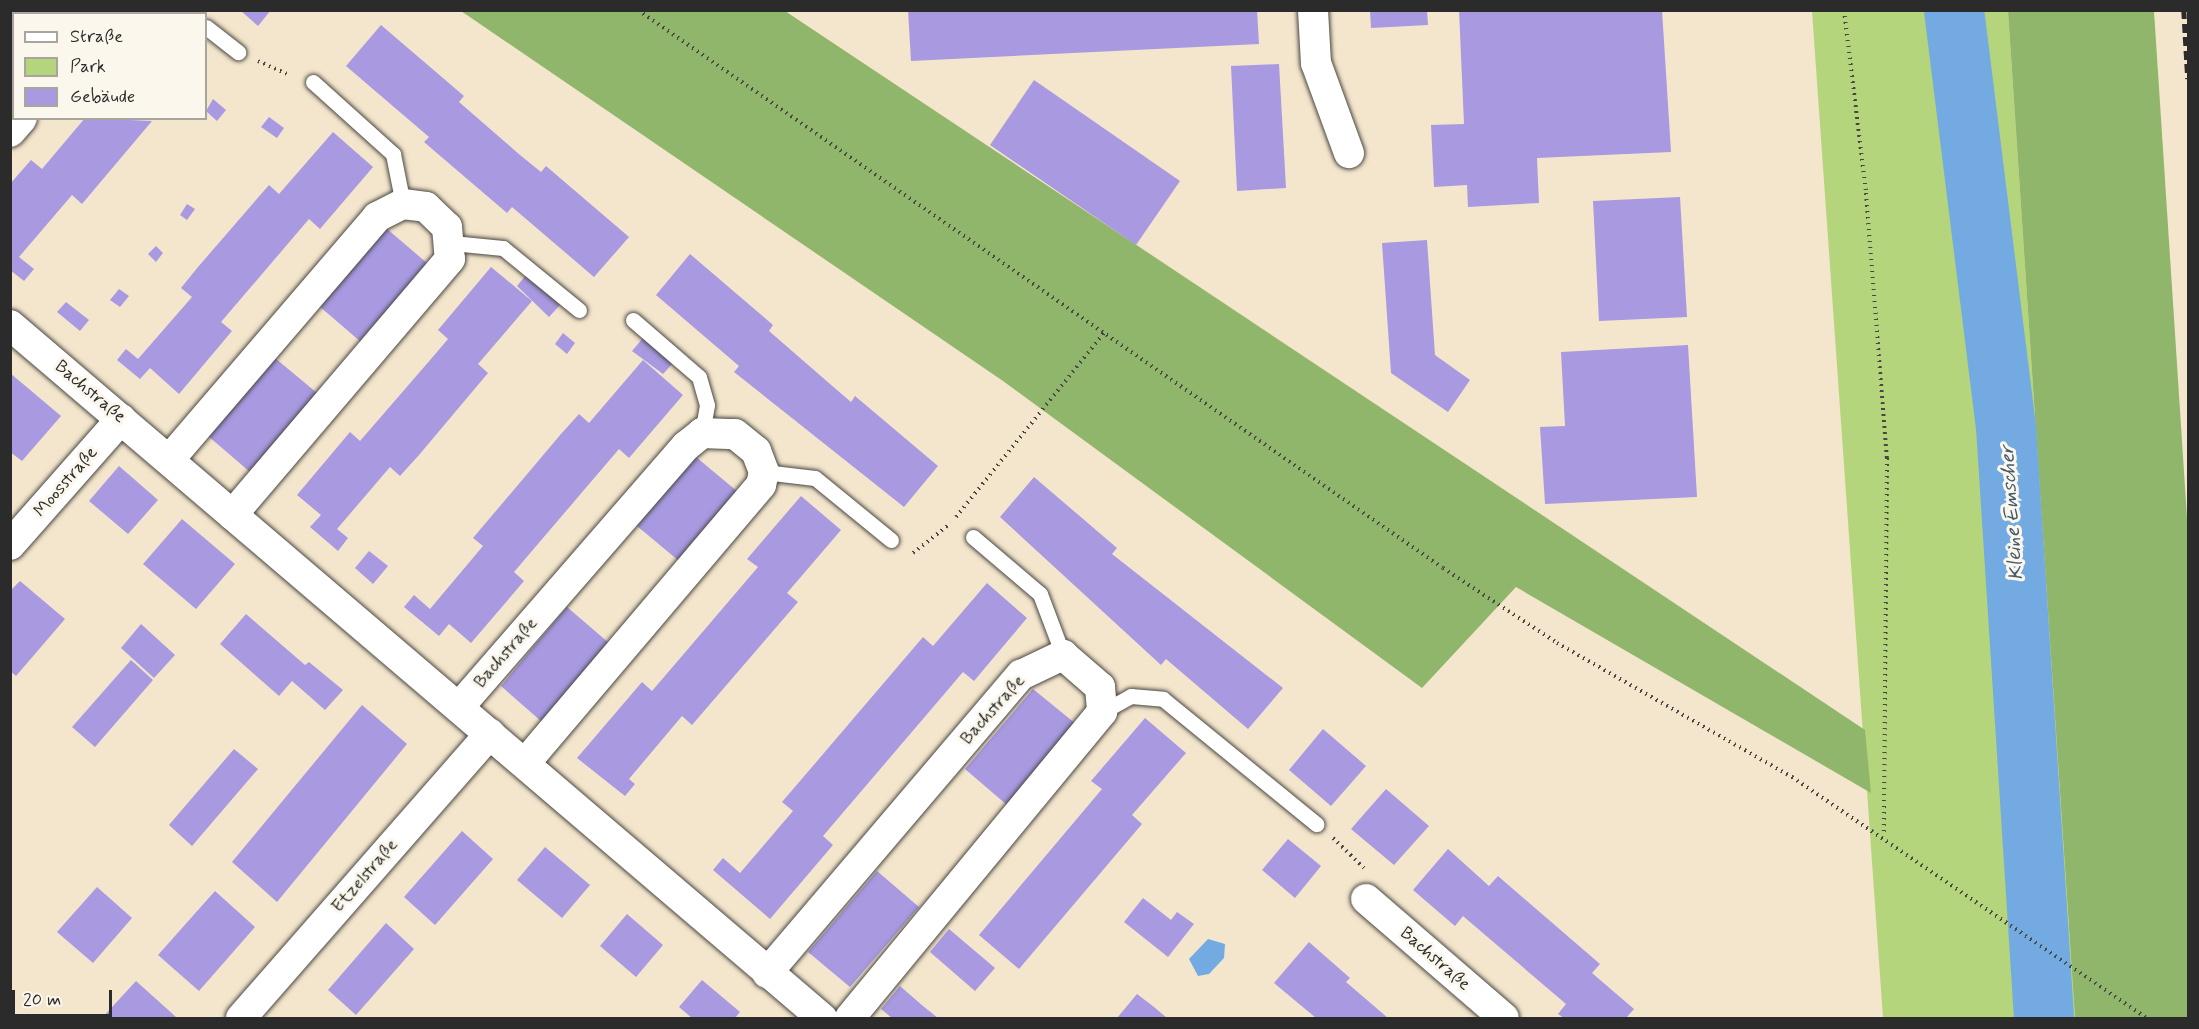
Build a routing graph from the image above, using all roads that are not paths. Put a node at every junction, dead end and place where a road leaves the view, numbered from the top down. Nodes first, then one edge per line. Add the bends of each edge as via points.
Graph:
1 (1313, 10) edge
2 (207, 28) edge
3 (238, 52) road end
4 (313, 82) road end
5 (20, 120) edge
6 (10, 132) edge
7 (1348, 153) dead end
8 (402, 204) junction
9 (452, 243) junction
10 (579, 310) dead end
11 (633, 320) dead end
12 (10, 325) edge
13 (121, 419) junction
14 (702, 433) junction
15 (169, 460) junction
16 (764, 472) junction
17 (232, 515) junction
18 (974, 537) road end
19 (891, 540) road end
20 (10, 545) edge
21 (1063, 655) junction
22 (459, 707) junction
23 (1102, 712) junction
24 (489, 734) junction
25 (525, 764) junction
26 (1316, 824) road end
27 (1366, 899) road end
28 (767, 973) junction
29 (241, 1018) edge
30 (822, 1018) edge
31 (850, 1018) edge
32 (1504, 1018) edge

1 - 7 street via 1316,63
2 - 3 lane
4 - 8 lane via 393,154
5 - 6 street
8 - 9 street via 426,207 447,227
8 - 15 street via 377,217
9 - 10 lane via 504,248
9 - 17 street via 441,273
11 - 14 lane via 699,377 707,405
12 - 13 street, Bachstraße
13 - 15 street, Bachstraße
13 - 20 street, Moosstraße
14 - 16 street via 735,434 756,451
14 - 22 street, Bachstraße
15 - 17 street, Bachstraße
16 - 19 lane via 815,478
16 - 25 street via 749,502
17 - 22 street, Bachstraße
18 - 21 lane via 1040,594
21 - 23 street via 1100,687
21 - 28 street, Bachstraße via 1021,675
22 - 24 street, Bachstraße
23 - 26 lane via 1131,696 1163,699
23 - 31 street
24 - 25 street, Bachstraße
24 - 29 street, Etzelstraße
25 - 28 street, Bachstraße
27 - 32 street, Bachstraße
28 - 30 street, Bachstraße

